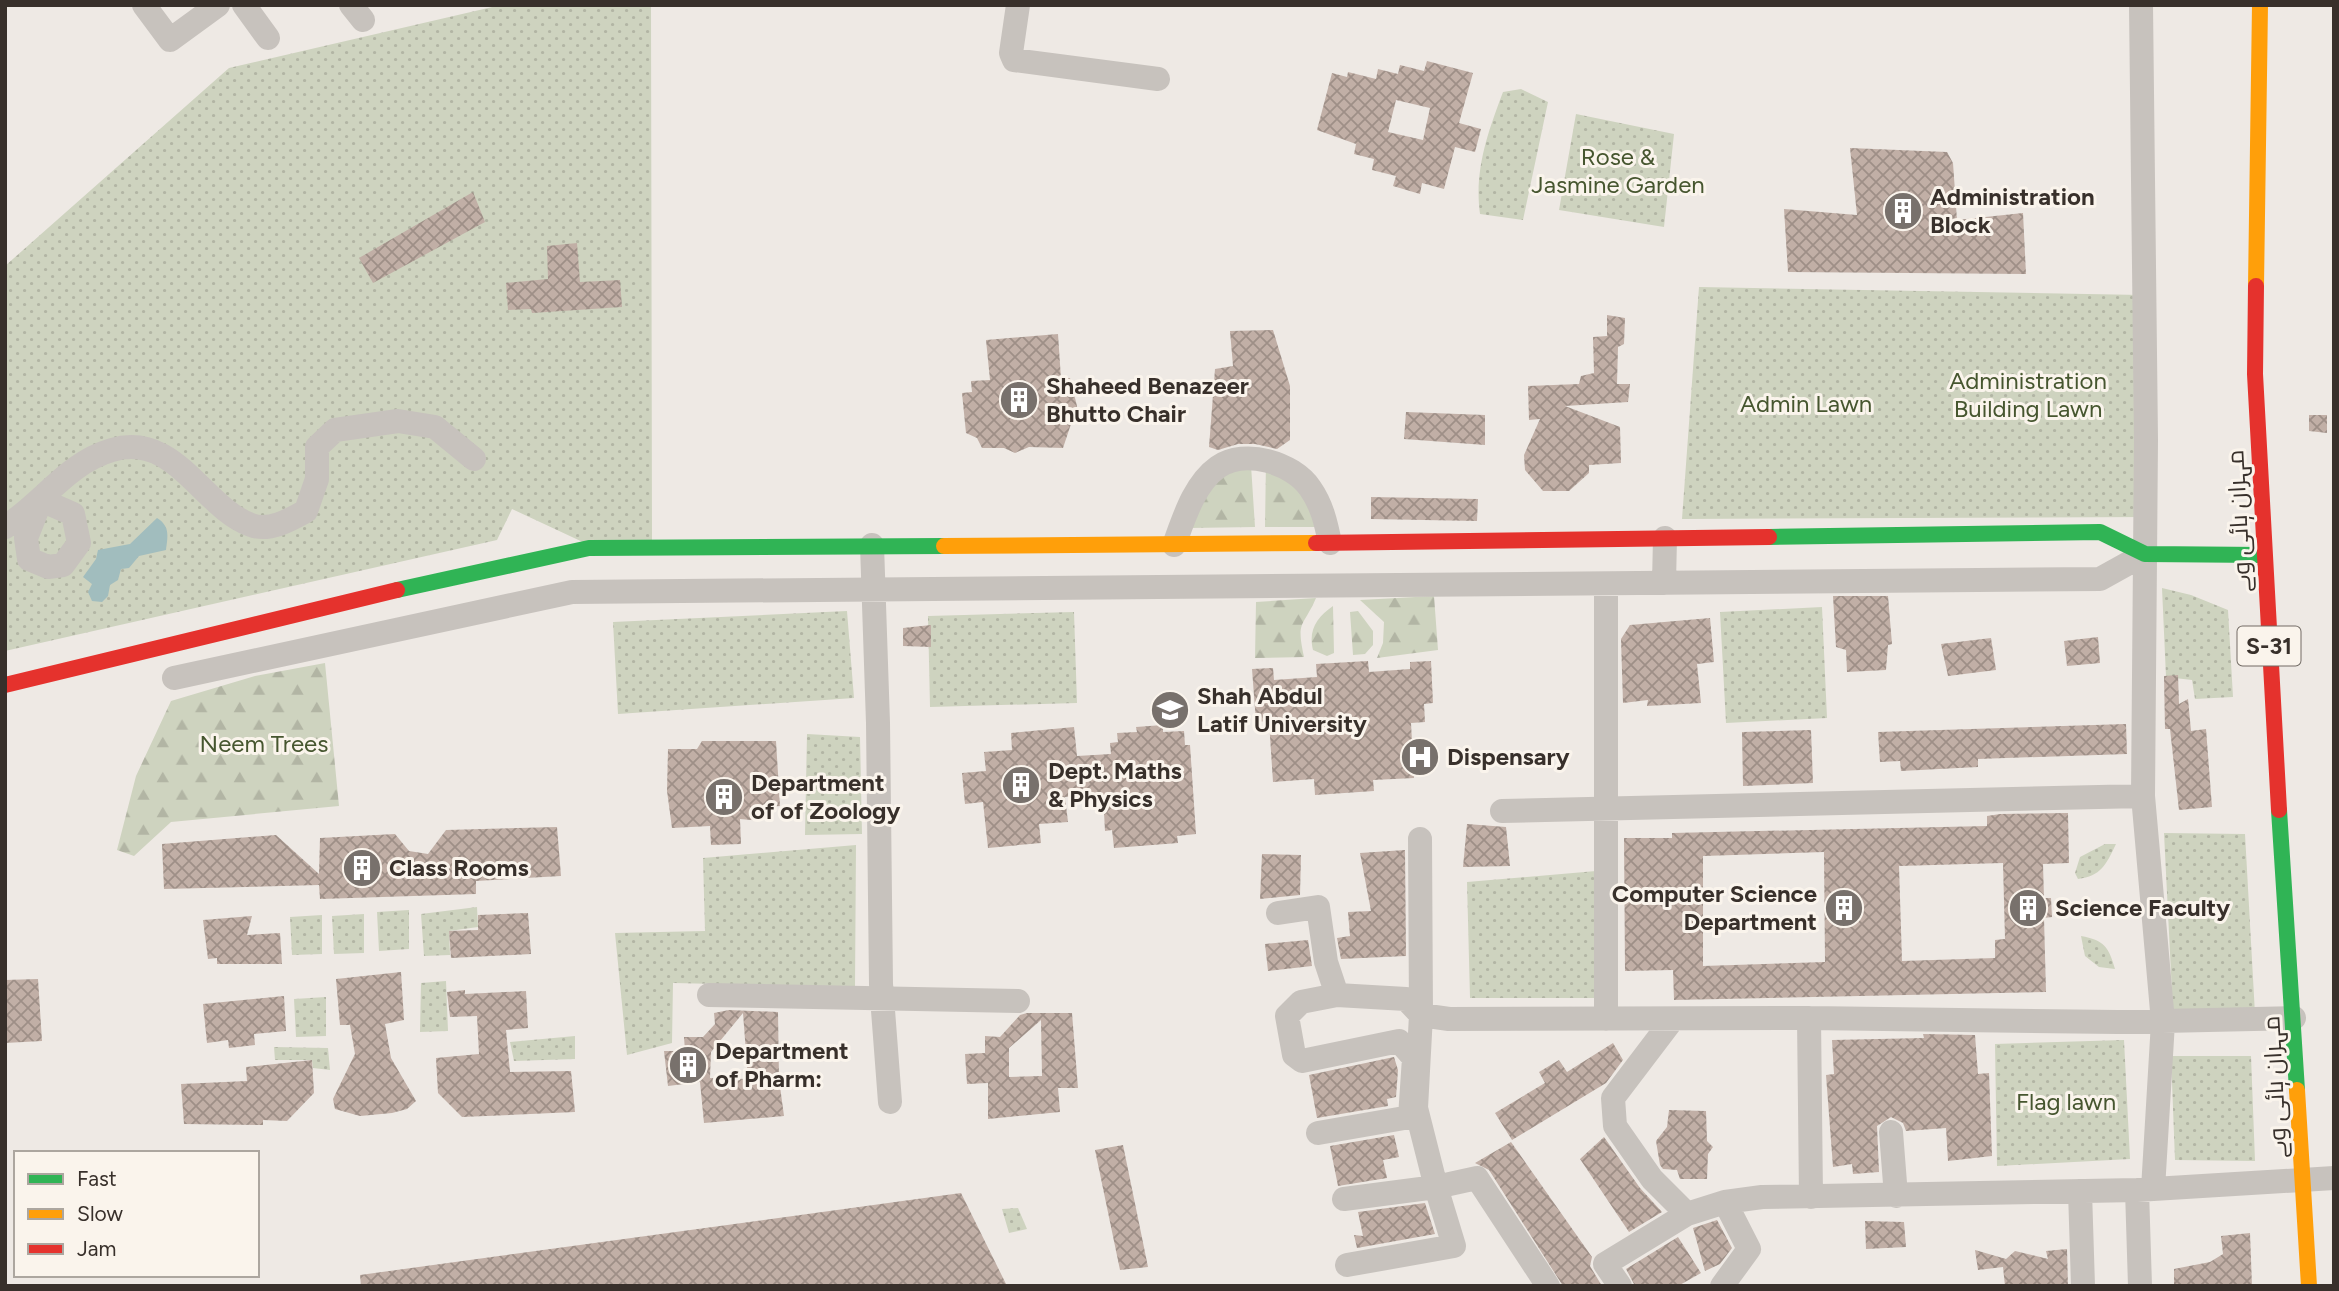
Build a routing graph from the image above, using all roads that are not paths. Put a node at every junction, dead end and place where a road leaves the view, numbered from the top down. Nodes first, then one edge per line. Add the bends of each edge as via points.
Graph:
1 (144, 5) edge
2 (218, 5) edge
3 (244, 5) edge
4 (1018, 5) edge
5 (2141, 5) edge
6 (2260, 5) edge
7 (268, 38) dead end
8 (1158, 79) dead end
9 (474, 459) dead end
10 (5, 527) edge
11 (1664, 538) junction
12 (1330, 543) junction
13 (872, 545) junction
14 (1174, 545) junction
15 (2145, 554) junction
16 (2263, 555) junction
17 (1664, 583) junction
18 (1606, 584) junction
19 (871, 591) junction
20 (343, 602) junction
21 (350, 640) junction
22 (174, 678) dead end
23 (5, 685) edge
24 (2143, 796) junction
25 (1607, 808) junction
26 (1502, 810) dead end
27 (1420, 839) dead end
28 (1279, 913) dead end
29 (709, 995) dead end
30 (1337, 995) junction
31 (882, 1000) junction
32 (1018, 1001) dead end
33 (1421, 1015) junction
34 (1809, 1018) junction
35 (2294, 1018) junction
36 (1606, 1019) junction
37 (1673, 1019) junction
38 (2163, 1022) junction
39 (890, 1102) dead end
40 (1891, 1132) dead end
41 (1318, 1133) dead end
42 (2334, 1178) edge
43 (2303, 1179) junction
44 (1436, 1187) junction
45 (2145, 1190) junction
46 (2080, 1191) junction
47 (1896, 1196) junction
48 (1811, 1197) junction
49 (1344, 1199) dead end
50 (1725, 1202) junction
51 (1687, 1214) junction
52 (1347, 1265) dead end
53 (1548, 1286) edge
54 (1620, 1286) edge
55 (1722, 1286) edge
56 (2082, 1286) edge
57 (2140, 1286) edge
58 (2309, 1286) edge

1 - 2 street via 170,40
3 - 7 street
4 - 8 street via 1014,60
5 - 15 street
6 - 16 street, مہران ہائی وے / S-31 via 2255,374
9 - 10 street via 435,427 398,421 335,430 317,447 317,479 306,511 279,525 251,526 214,500 178,465 147,448 114,449 78,464
11 - 12 street
11 - 15 street via 2100,532
11 - 17 street
12 - 14 street
12 - 14 street via 1324,512 1308,485 1281,466 1251,458 1219,466 1199,487
13 - 14 street
13 - 19 street
13 - 20 street via 589,548
15 - 16 street
15 - 17 street via 2100,579
15 - 24 street
16 - 35 street, مہران ہائی وے / S-31
17 - 18 street
18 - 19 street
18 - 25 street
19 - 21 street via 572,592
19 - 31 street
20 - 21 street
20 - 23 street
21 - 22 street
24 - 25 street
24 - 38 street
25 - 26 street
25 - 36 street
27 - 33 street
28 - 30 street via 1318,907 1326,962
29 - 31 street
30 - 33 street via 1406,999
30 - 41 street via 1301,1002 1287,1016 1294,1055 1302,1061 1399,1041 1414,1058 1410,1117
31 - 32 street
31 - 39 street
33 - 36 street
33 - 44 street via 1416,1108
34 - 37 street
34 - 38 street
34 - 48 street
35 - 38 street
35 - 43 street, مہران ہائی وے / S-31
36 - 37 street
37 - 51 street via 1613,1098 1615,1126 1653,1178
38 - 45 street
40 - 47 street
42 - 43 street
43 - 45 street
43 - 58 street, مہران ہائی وے / S-31
44 - 49 street
44 - 52 street via 1454,1246
44 - 53 street via 1477,1178
45 - 46 street
45 - 57 street
46 - 47 street
46 - 56 street
47 - 48 street
48 - 50 street
50 - 51 street
50 - 55 street via 1749,1249
51 - 54 street via 1605,1264

